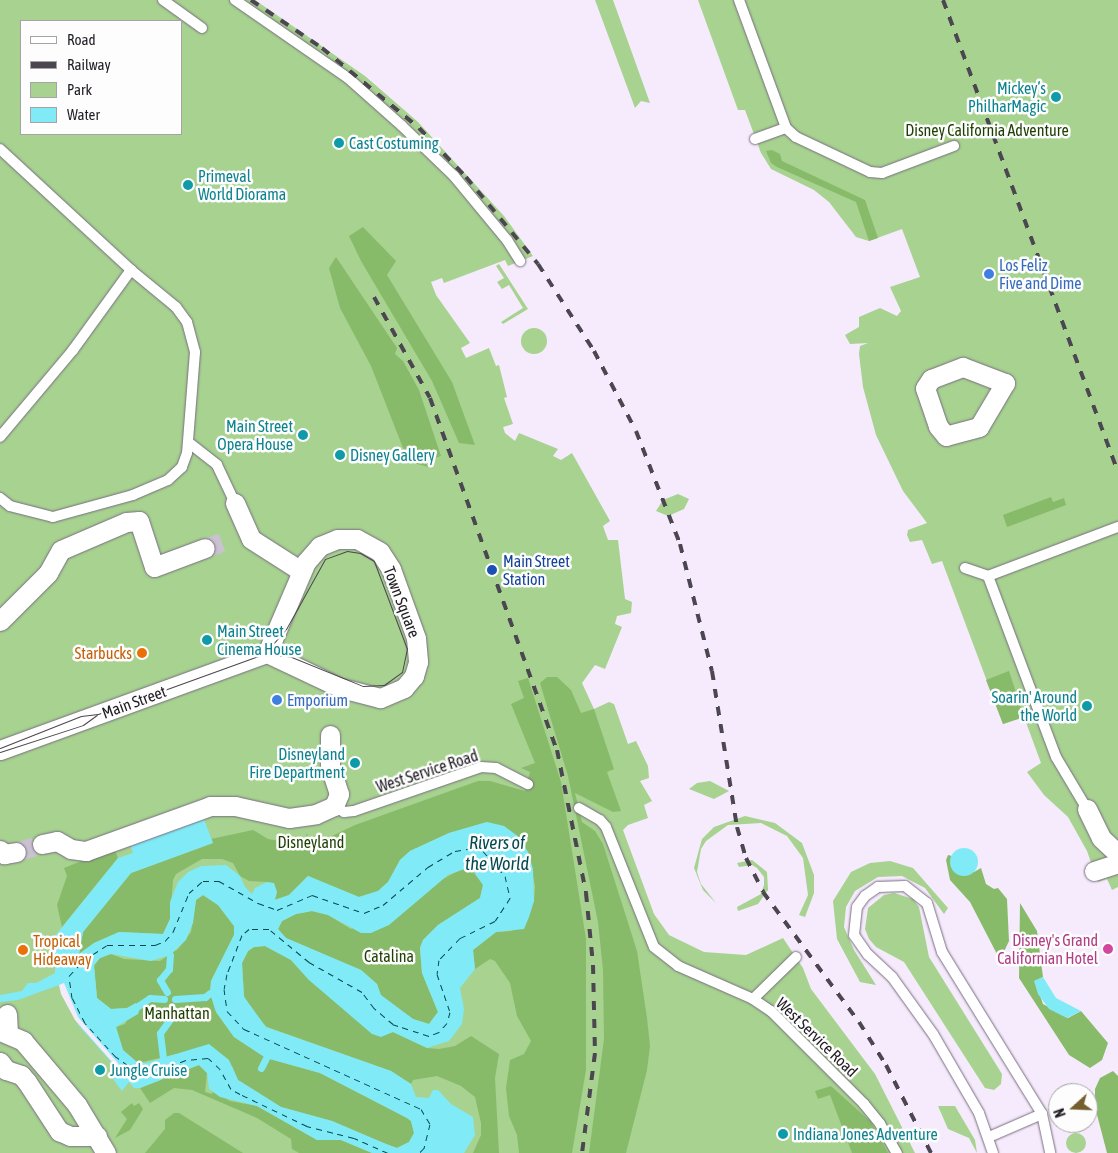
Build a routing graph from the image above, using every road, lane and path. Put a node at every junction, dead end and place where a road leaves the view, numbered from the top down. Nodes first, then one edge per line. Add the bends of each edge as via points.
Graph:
1 (163, 0) edge
2 (235, 0) edge
3 (739, 0) edge
4 (202, 28) dead end
5 (786, 128) junction
6 (756, 139) dead end
7 (954, 146) dead end
8 (0, 149) edge
9 (520, 261) dead end
10 (131, 270) junction
11 (0, 437) edge
12 (188, 442) junction
13 (0, 498) edge
14 (234, 503) joint
15 (1118, 527) edge
16 (205, 548) tunnel mouth
17 (965, 568) dead end
18 (301, 571) junction
19 (988, 576) junction
20 (0, 621) edge
21 (267, 653) junction
22 (330, 735) dead end
23 (0, 750) edge
24 (528, 784) dead end
25 (334, 806) junction
26 (578, 808) dead end
27 (1087, 809) joint
28 (42, 844) tunnel mouth
29 (1118, 854) edge
30 (1118, 862) edge
31 (1094, 871) dead end
32 (796, 957) dead end
33 (753, 999) junction
34 (5, 1026) edge
35 (0, 1062) edge
36 (50, 1076) junction
37 (33, 1090) junction
38 (1042, 1114) junction
39 (97, 1136) junction
40 (989, 1137) junction
41 (106, 1153) edge
42 (897, 1153) edge
43 (993, 1153) edge
44 (1050, 1153) edge

1 - 4 lane
2 - 9 lane via 348,78 402,126 454,176 507,240
3 - 5 lane
5 - 6 lane
5 - 7 lane via 796,137 870,172 882,173
8 - 10 lane
10 - 11 lane via 73,350
10 - 12 lane via 176,307 194,338
12 - 13 lane via 182,467 168,480 115,500 53,517 10,506
12 - 14 lane via 217,465
14 - 18 street via 251,539
15 - 19 lane
16 - 20 street via 154,566 139,521 126,522 61,550 48,573
17 - 19 lane
18 - 21 street, Town Square
18 - 21 street, Town Square via 310,557 327,542 358,539 373,546 391,569 416,638 418,662 414,676 398,692 380,698 371,697 341,688
19 - 27 lane via 1056,756
21 - 23 street, Main Street
22 - 25 street via 330,766 339,794
24 - 25 lane, West Service Road via 496,768 482,767 354,811 344,812
25 - 28 street via 304,818 289,818 235,806 210,806 86,852 71,849 57,841
26 - 33 lane, West Service Road via 606,827 654,947 678,966
27 - 29 street via 1101,838
30 - 31 street
32 - 33 lane
33 - 42 lane, West Service Road via 771,1011 864,1104
34 - 36 street via 23,1041
35 - 37 street via 6,1070 21,1075
36 - 37 street
36 - 39 street via 77,1105
37 - 39 street via 59,1131 70,1136
38 - 40 lane
38 - 40 lane via 942,952 927,903 905,886 878,887 857,907 854,935 868,955 892,977 932,1034 979,1113
38 - 44 lane
39 - 41 street
40 - 43 lane

